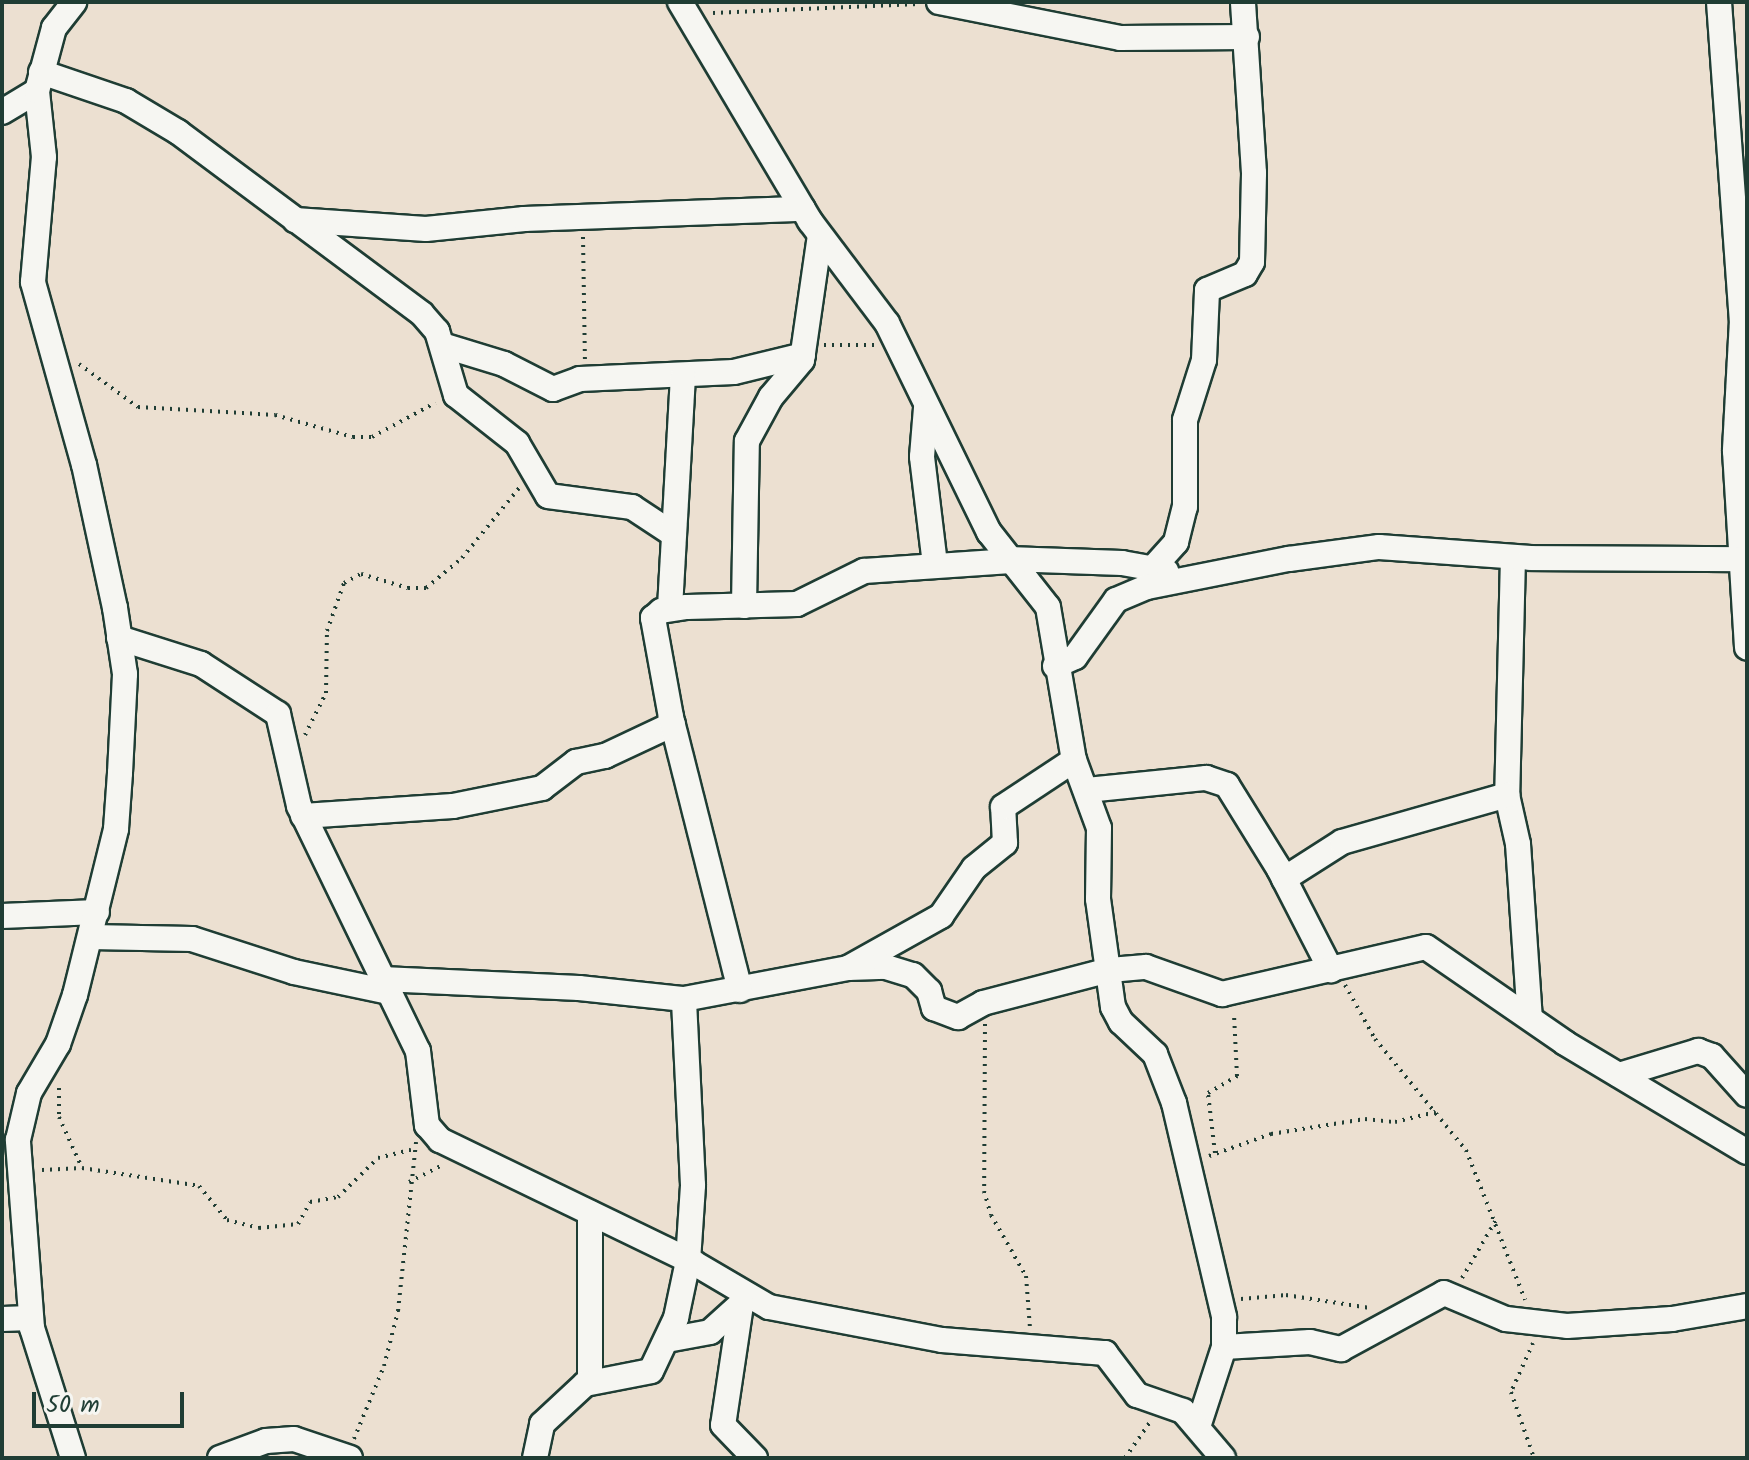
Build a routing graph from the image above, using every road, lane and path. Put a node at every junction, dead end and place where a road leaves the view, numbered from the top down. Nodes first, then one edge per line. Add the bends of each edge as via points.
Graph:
1 (74, 2) edge
2 (1243, 2) edge
3 (1719, 2) edge
4 (931, 3) edge
5 (684, 8) edge
6 (1247, 37) junction
7 (39, 81) junction
8 (2, 112) edge
9 (803, 209) junction
10 (582, 216) junction
11 (293, 219) junction
12 (820, 235) junction
13 (1743, 261) edge
14 (46, 342) junction
15 (442, 345) junction
16 (898, 346) junction
17 (804, 350) junction
18 (683, 376) junction
19 (585, 378) junction
20 (454, 390) junction
21 (926, 408) junction
22 (531, 473) junction
23 (673, 534) junction
24 (1513, 557) junction
25 (1009, 560) junction
26 (935, 564) junction
27 (1742, 565) edge
28 (1152, 569) junction
29 (1192, 576) junction
30 (744, 606) junction
31 (670, 608) junction
32 (119, 638) junction
33 (1747, 648) edge
34 (1055, 666) junction
35 (673, 724) junction
36 (1074, 760) junction
37 (289, 761) junction
38 (1087, 790) junction
39 (1507, 795) junction
40 (303, 816) junction
41 (1284, 879) junction
42 (97, 912) junction
43 (2, 916) edge
44 (91, 937) junction
45 (848, 968) junction
46 (1110, 970) junction
47 (1334, 970) junction
48 (385, 986) junction
49 (740, 990) junction
50 (1233, 993) junction
51 (684, 999) junction
52 (983, 1003) junction
53 (1530, 1018) junction
54 (51, 1055) junction
55 (1619, 1075) junction
56 (1747, 1095) edge
57 (1436, 1112) junction
58 (427, 1125) junction
59 (411, 1150) junction
60 (1747, 1152) edge
61 (1215, 1153) junction
62 (465, 1154) junction
63 (1191, 1162) junction
64 (82, 1168) junction
65 (21, 1172) junction
66 (409, 1182) junction
67 (590, 1213) junction
68 (1496, 1220) junction
69 (688, 1261) junction
70 (1452, 1293) junction
71 (743, 1301) junction
72 (1220, 1306) junction
73 (1747, 1306) edge
74 (1396, 1315) junction
75 (31, 1318) junction
76 (2, 1319) edge
77 (1534, 1325) junction
78 (667, 1340) junction
79 (1032, 1346) junction
80 (1224, 1347) junction
81 (590, 1382) junction
82 (1163, 1404) junction
83 (1198, 1427) junction
84 (348, 1457) edge
85 (73, 1458) edge
86 (220, 1458) edge
87 (535, 1458) edge
88 (755, 1458) edge
89 (1125, 1458) edge
90 (1223, 1458) edge
91 (1534, 1458) edge

1 - 7 street via 54,28
2 - 6 street
3 - 13 street
4 - 5 path
4 - 6 street via 1120,38
5 - 9 street
6 - 28 street via 1252,262 1245,274 1207,290 1204,360 1185,420 1185,507 1176,542
7 - 8 street
7 - 11 street via 126,101 178,132
7 - 14 street via 44,157 33,282
9 - 10 street
9 - 12 street
10 - 11 street via 426,229
10 - 19 path
11 - 15 street via 422,314
12 - 16 street via 871,296
12 - 17 street
13 - 27 street via 1735,451
14 - 20 path via 138,407 275,415 353,437 372,437 408,422
14 - 32 street via 84,465
15 - 19 street via 504,364 541,387 553,389
15 - 20 street
16 - 17 path
16 - 21 street
17 - 18 street via 754,369
17 - 30 street via 753,423 747,441
18 - 19 street
18 - 23 street
20 - 22 street via 511,436
21 - 25 street via 989,532
21 - 26 street via 922,457
22 - 23 street via 548,496 632,507
22 - 37 path via 462,558 426,588 354,574 344,583 327,631 323,705
23 - 31 street
24 - 27 street
24 - 29 street via 1379,547
24 - 39 street
25 - 26 street
25 - 28 street
25 - 34 street via 1048,607
26 - 30 street via 864,571 797,604
27 - 33 street
28 - 29 street
29 - 34 street via 1116,600 1075,657
30 - 31 street
31 - 35 street via 655,614 652,622
32 - 37 street via 155,647 235,682 278,714
32 - 42 street via 125,674 116,829
34 - 36 street
35 - 40 street via 605,756 576,762 542,788 453,806
35 - 49 street
36 - 38 street
36 - 45 street via 1003,807 1005,843 974,868 941,916
37 - 40 street
38 - 41 street via 1217,781 1233,791
38 - 46 street via 1099,828 1098,899
39 - 41 street via 1342,842
39 - 53 street via 1520,867
40 - 48 street
41 - 47 street
42 - 43 street
42 - 44 street
44 - 48 street via 183,938 340,985
44 - 54 street
45 - 49 street
45 - 52 street via 886,967 913,975 929,991 934,1008 949,1016
46 - 50 street via 1146,967 1199,989
46 - 52 street
46 - 63 street via 1116,1014 1155,1054
47 - 50 street
47 - 53 street via 1426,947
47 - 57 path via 1375,1039
48 - 51 street via 579,988
48 - 58 street via 418,1051
49 - 51 street
50 - 61 path via 1237,1076 1208,1093
51 - 69 street via 693,1185
52 - 79 path via 983,1180 991,1215 1026,1276
53 - 55 street
54 - 64 path via 58,1075 59,1117
54 - 65 street via 21,1116
55 - 56 street via 1698,1051 1712,1056
55 - 60 street
57 - 61 path via 1395,1122 1365,1119 1271,1134
57 - 68 path via 1466,1150
58 - 59 path
58 - 62 street via 440,1140
59 - 64 path via 378,1158 338,1197 310,1202 298,1224 259,1228 227,1220 199,1186
59 - 66 path
61 - 63 path
62 - 66 path
62 - 67 street
63 - 72 street
64 - 65 path
65 - 75 street
66 - 84 path via 398,1311 384,1366
67 - 69 street
67 - 81 street
68 - 70 path
68 - 77 path
69 - 71 street
69 - 78 street
70 - 74 street via 1434,1295
70 - 77 street via 1506,1319
71 - 78 street via 710,1332
71 - 79 street via 899,1333
71 - 88 street via 723,1425
72 - 74 path via 1253,1296 1286,1295
72 - 80 street
73 - 77 street via 1672,1319
74 - 80 street via 1341,1349 1310,1342
75 - 76 street
75 - 85 street
77 - 91 path via 1528,1362 1511,1392
78 - 81 street via 651,1371
79 - 82 street via 1105,1353 1137,1395
80 - 83 street
81 - 87 street via 542,1424
82 - 83 street via 1183,1411
82 - 89 path
83 - 90 street
84 - 86 street via 294,1439 266,1441

